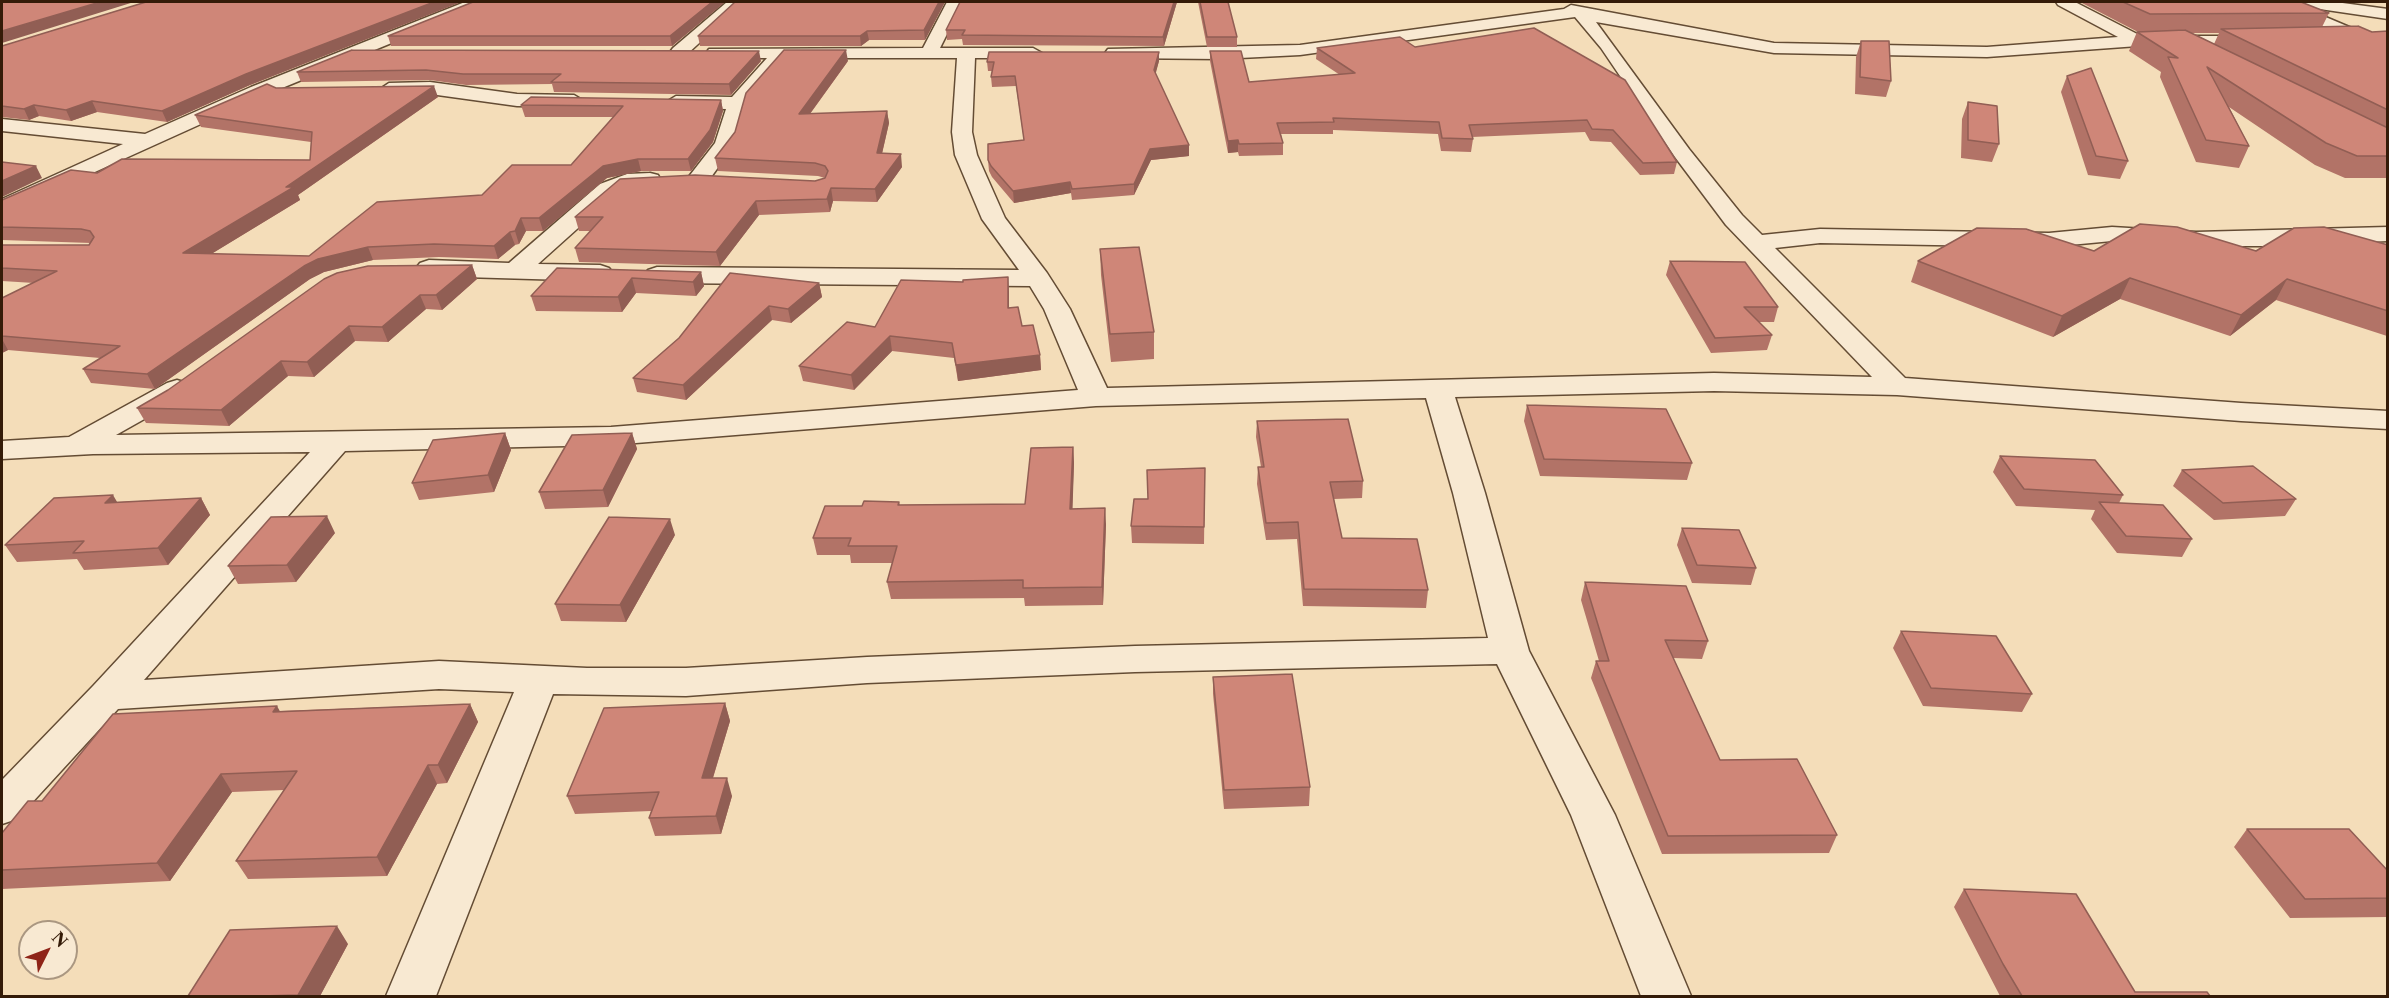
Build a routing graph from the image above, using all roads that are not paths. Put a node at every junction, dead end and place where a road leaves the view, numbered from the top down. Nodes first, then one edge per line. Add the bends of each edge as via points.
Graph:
1 (478, 2) edge
2 (736, 2) edge
3 (955, 2) edge
4 (2064, 2) edge
5 (2278, 2) edge
6 (2306, 2) edge
7 (1573, 9) edge
8 (2388, 14) edge
9 (2306, 39) edge
10 (2179, 40) junction
11 (2283, 40) edge
12 (2138, 41) junction
13 (404, 52) edge
14 (656, 52) edge
15 (680, 52) junction
16 (1096, 52) edge
17 (356, 53) junction
18 (929, 53) junction
19 (966, 53) junction
20 (1049, 53) edge
21 (780, 54) junction
22 (2219, 61) edge
23 (373, 89) edge
24 (316, 90) edge
25 (258, 91) junction
26 (598, 101) edge
27 (656, 102) edge
28 (737, 103) junction
29 (2, 125) edge
30 (151, 141) junction
31 (698, 179) junction
32 (722, 181) edge
33 (2, 207) edge
34 (2388, 234) edge
35 (1754, 243) junction
36 (408, 268) edge
37 (516, 270) junction
38 (1038, 278) junction
39 (194, 377) edge
40 (1898, 386) junction
41 (1438, 389) junction
42 (1096, 397) junction
43 (2388, 420) edge
44 (336, 442) junction
45 (73, 446) junction
46 (2, 450) edge
47 (1509, 651) junction
48 (539, 680) junction
49 (106, 696) junction
50 (2, 807) edge
51 (411, 996) edge
52 (1666, 996) edge

1 - 17 street
2 - 15 street
3 - 18 street
4 - 12 street
5 - 9 street via 2350,37
6 - 8 street
7 - 12 street via 1774,48 1987,52
7 - 16 street via 1300,50 1160,55
7 - 35 street via 1606,45 1682,153
10 - 11 street
10 - 12 street
10 - 22 street
13 - 17 street
14 - 15 street
15 - 21 street
17 - 25 street
18 - 19 street
18 - 21 street
19 - 20 street
19 - 38 street via 962,132 966,155 994,219
21 - 28 street
23 - 26 street via 430,88 517,100
24 - 25 street
25 - 30 street
27 - 28 street
28 - 31 street via 724,144
29 - 30 street
30 - 33 street
31 - 32 street
31 - 37 street via 615,184
34 - 35 street via 2274,239 2112,234 2049,240 1820,236
35 - 40 street
36 - 37 street
37 - 38 street
38 - 42 street via 1057,309
39 - 45 street via 165,398
40 - 41 street via 1714,382
40 - 43 street
41 - 42 street
41 - 47 street
42 - 44 street via 612,436
44 - 45 street
44 - 49 street
45 - 46 street
47 - 48 street via 1135,659 687,682
47 - 52 street via 1593,815
48 - 49 street via 439,675
48 - 51 street
49 - 50 street

